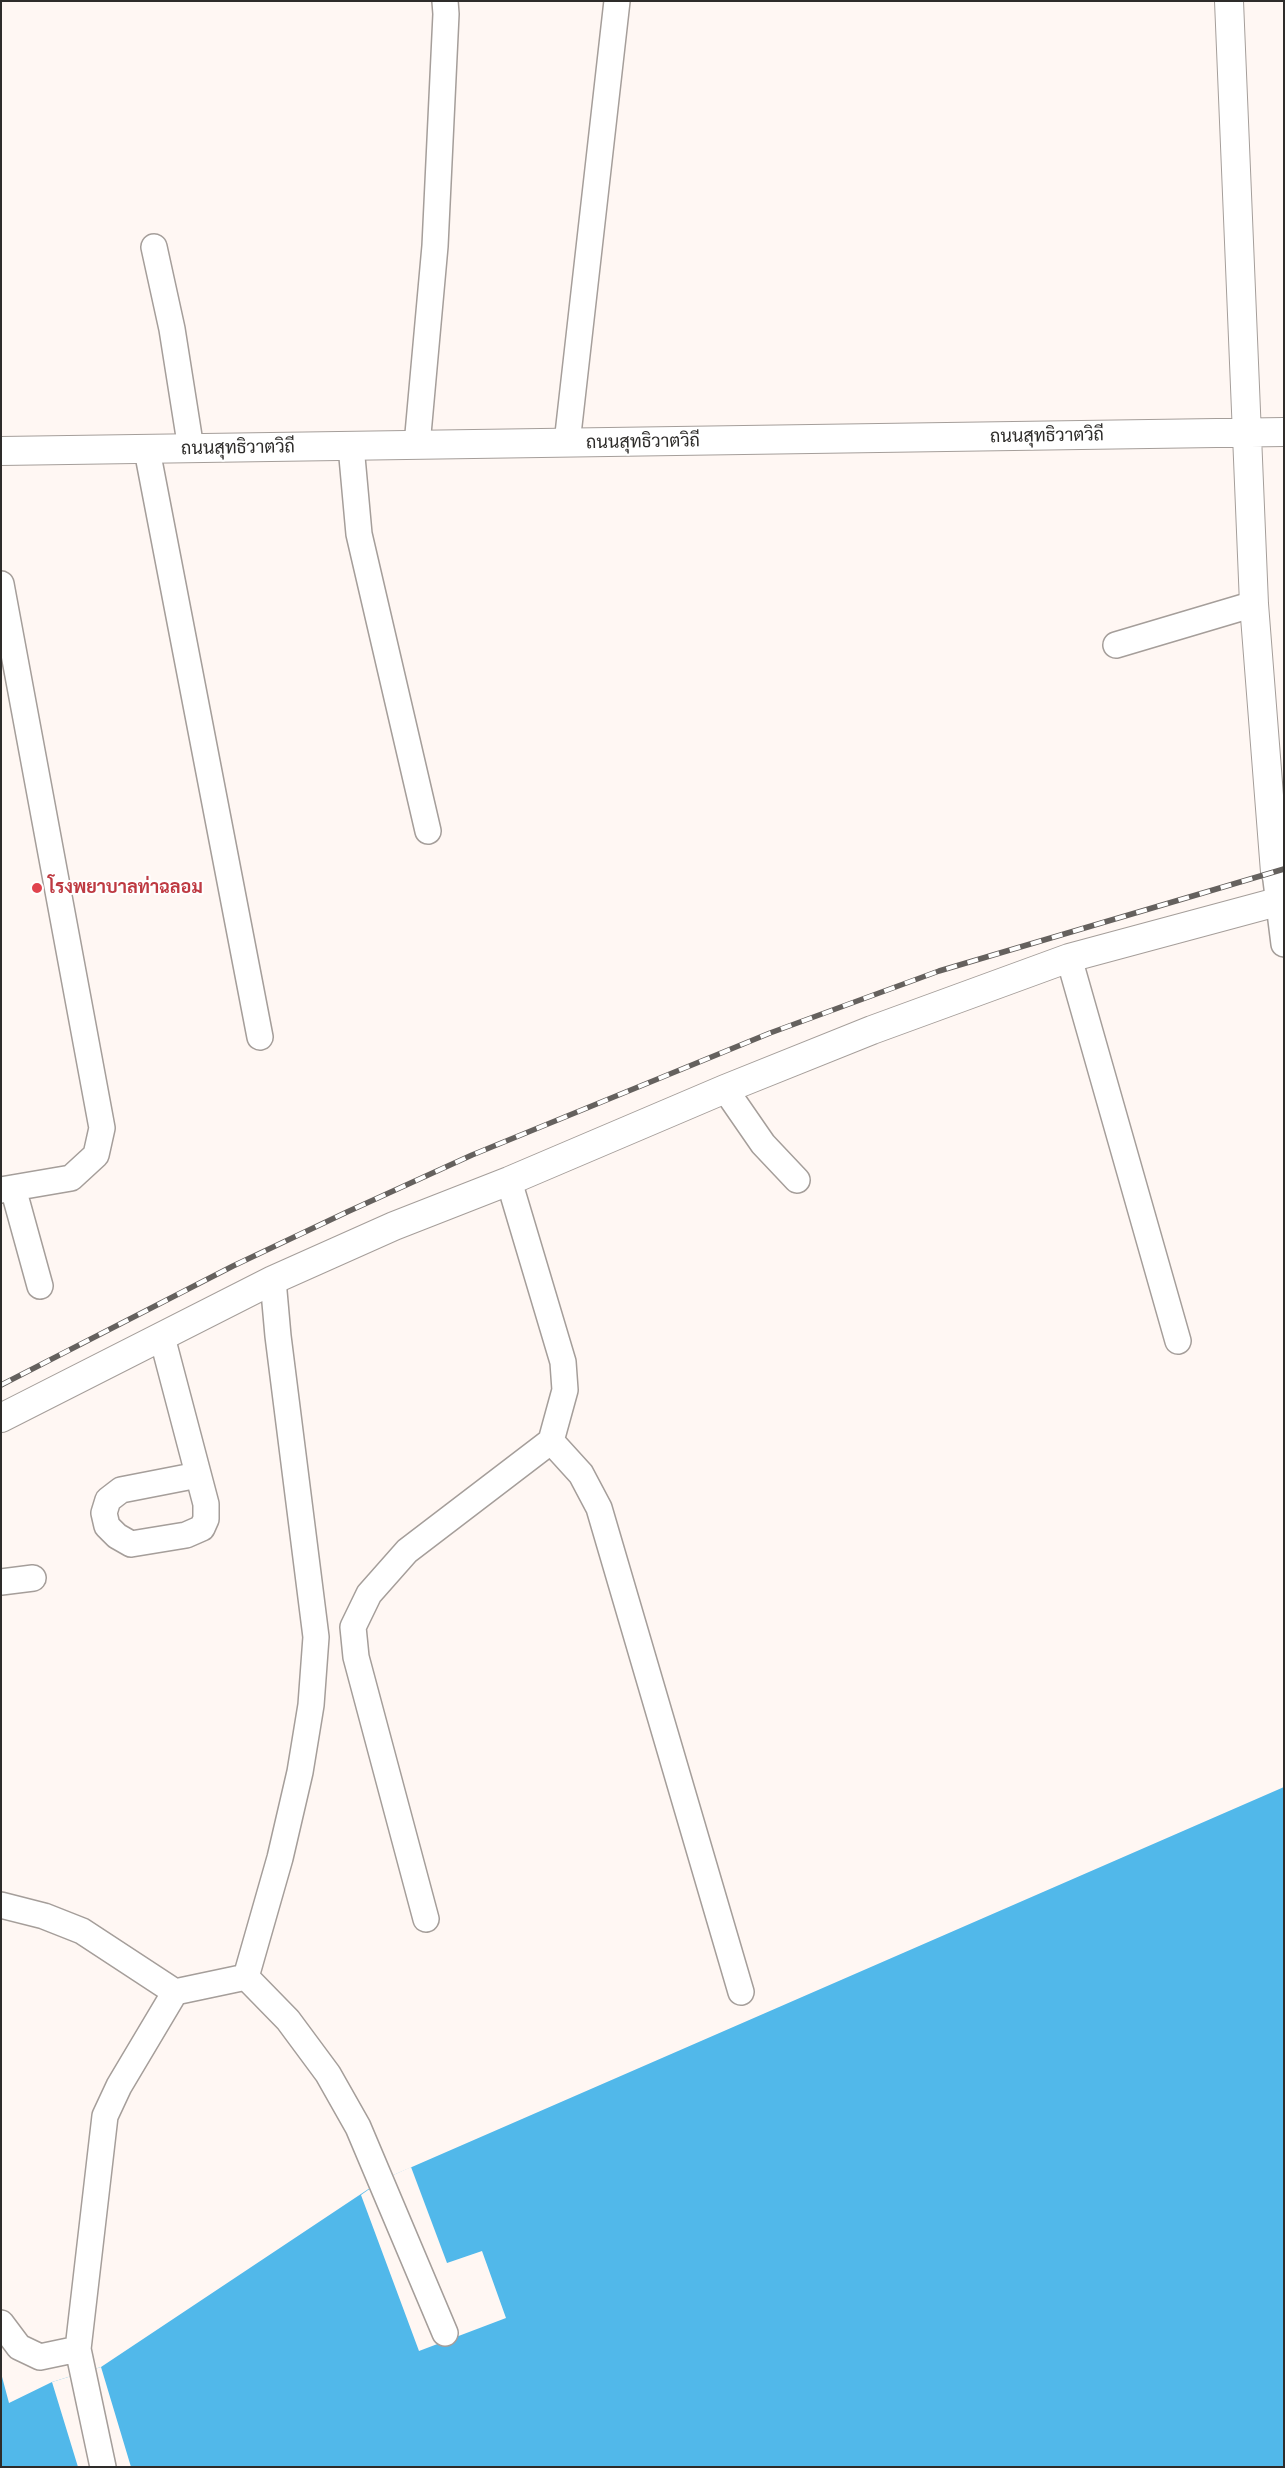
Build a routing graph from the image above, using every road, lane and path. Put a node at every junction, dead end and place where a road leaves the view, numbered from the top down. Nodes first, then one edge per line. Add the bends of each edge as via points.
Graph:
1 (445, 1) edge
2 (617, 1) edge
3 (1230, 1) edge
4 (154, 247) dead end
5 (1284, 432) edge
6 (1247, 433) junction
7 (567, 443) junction
8 (417, 445) junction
9 (350, 446) junction
10 (191, 448) junction
11 (147, 450) junction
12 (1, 451) edge
13 (1, 584) edge
14 (1254, 604) junction
15 (1116, 644) dead end
16 (428, 830) dead end
17 (1278, 844) edge
18 (1275, 872) joint
19 (1278, 902) junction
20 (1284, 944) edge
21 (1069, 958) junction
22 (260, 1037) dead end
23 (725, 1088) junction
24 (797, 1180) dead end
25 (509, 1181) junction
26 (7, 1188) edge
27 (273, 1280) junction
28 (40, 1286) dead end
29 (162, 1337) junction
30 (1178, 1341) dead end
31 (1, 1418) edge
32 (551, 1441) junction
33 (198, 1475) dead end
34 (33, 1578) dead end
35 (1, 1582) edge
36 (1, 1906) edge
37 (426, 1919) dead end
38 (246, 1977) junction
39 (175, 1992) junction
40 (741, 1992) dead end
41 (1, 2323) edge
42 (445, 2334) dead end
43 (78, 2349) junction
44 (103, 2467) edge

1 - 8 lane via 435,246
2 - 7 lane
3 - 6 street
4 - 10 lane via 172,329
5 - 6 street, ถนนสุทธิวาตวิถี
6 - 7 street, ถนนสุทธิวาตวิถี
6 - 14 street
7 - 8 street, ถนนสุทธิวาตวิถี
8 - 9 street, ถนนสุทธิวาตวิถี
9 - 10 street, ถนนสุทธิวาตวิถี
9 - 16 lane via 359,534
10 - 11 street, ถนนสุทธิวาตวิถี
11 - 12 street, ถนนสุทธิวาตวิถี
11 - 22 lane
13 - 26 lane via 102,1128 96,1154 71,1178
14 - 15 lane
14 - 17 street
17 - 18 street
18 - 19 lane
19 - 20 lane
19 - 21 street
21 - 23 street
21 - 30 lane
23 - 24 lane via 763,1144
23 - 25 street
25 - 27 street via 394,1226
25 - 32 lane via 563,1362 565,1390
26 - 28 lane
27 - 29 street
27 - 38 lane via 316,1637 311,1705 300,1772 280,1858
29 - 31 street
29 - 33 lane
32 - 37 lane via 407,1551 369,1594 353,1627 356,1658
32 - 40 lane via 581,1474 599,1508
34 - 35 lane
36 - 39 lane via 44,1916 82,1931
38 - 39 lane
38 - 42 lane via 288,2020 328,2074 354,2119
39 - 43 lane via 119,2086 105,2116
41 - 43 lane via 19,2347 40,2357
43 - 44 lane

